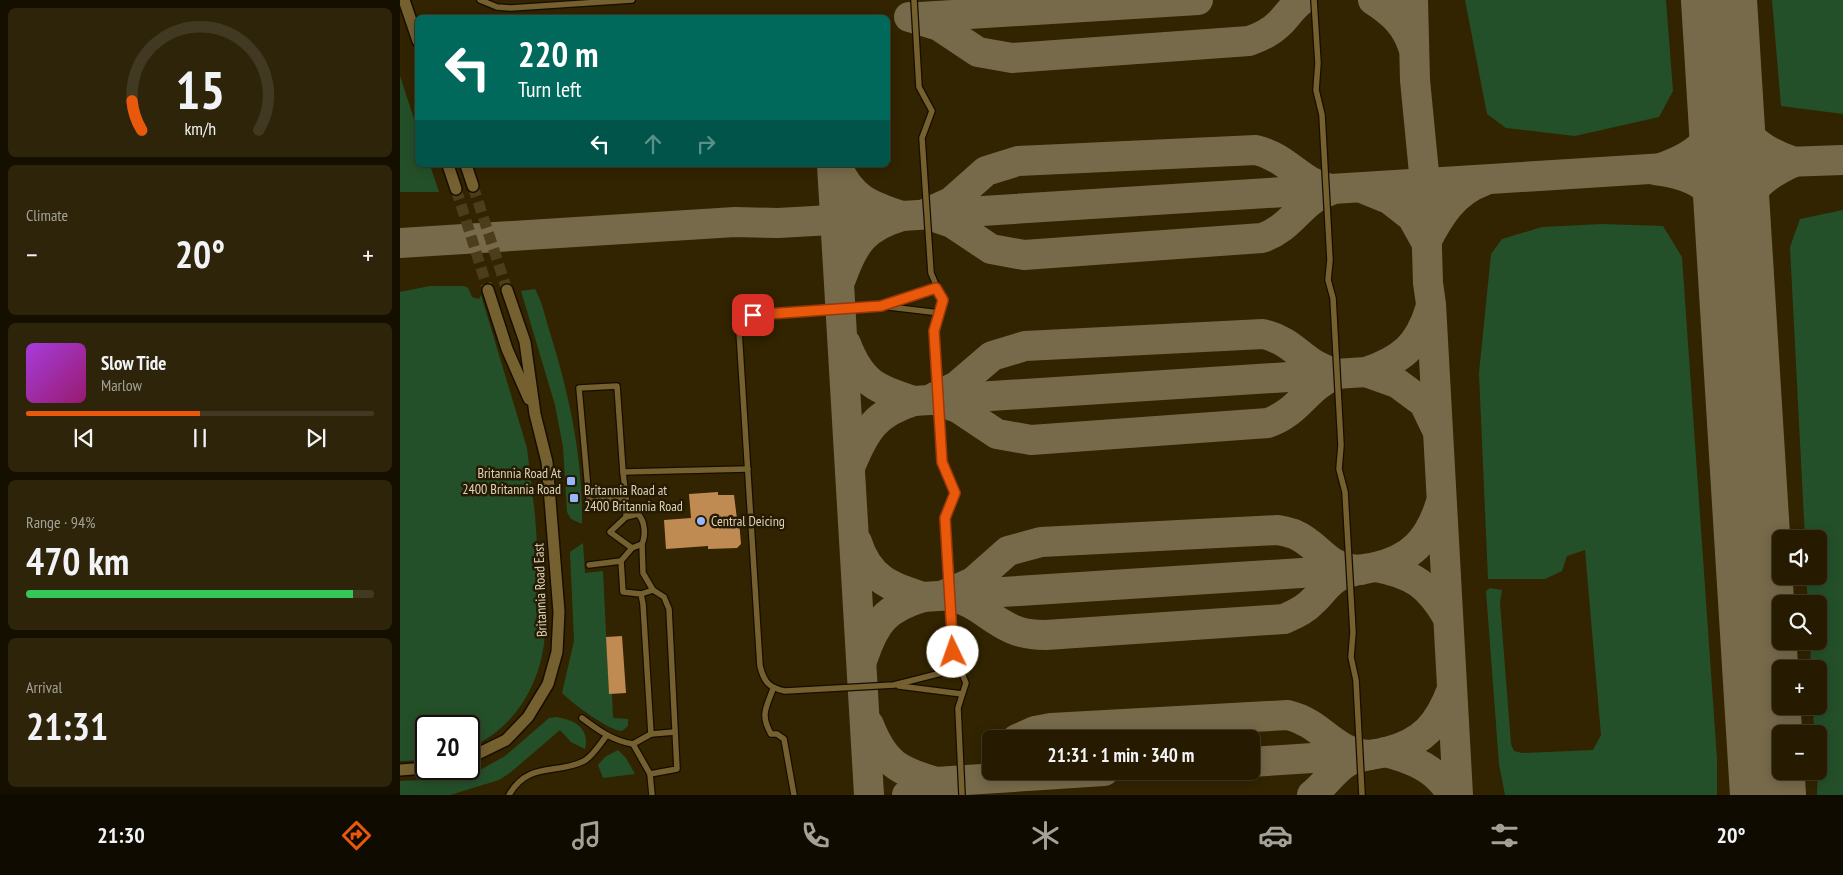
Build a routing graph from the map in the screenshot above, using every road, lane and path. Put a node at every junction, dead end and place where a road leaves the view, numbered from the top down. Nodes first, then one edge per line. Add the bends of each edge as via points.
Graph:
1 (404, 0) edge
2 (480, 0) edge
3 (632, 0) edge
4 (914, 0) edge
5 (1314, 0) edge
6 (415, 32) edge
7 (449, 167) edge
8 (467, 167) edge
9 (473, 186) tunnel mouth
10 (456, 189) tunnel mouth
11 (936, 288) junction
12 (488, 290) tunnel mouth
13 (507, 290) tunnel mouth
14 (881, 306) junction
15 (940, 313) junction
16 (535, 414) junction
17 (748, 469) junction
18 (623, 472) junction
19 (626, 498) junction
20 (626, 517) junction
21 (642, 544) junction
22 (632, 548) junction
23 (621, 561) junction
24 (589, 565) dead end
25 (653, 590) junction
26 (641, 594) junction
27 (961, 668) junction
28 (894, 685) junction
29 (773, 689) junction
30 (962, 694) junction
31 (582, 718) dead end
32 (675, 732) junction
33 (651, 734) junction
34 (607, 735) junction
35 (633, 744) junction
36 (480, 753) edge
37 (415, 769) edge
38 (400, 770) edge
39 (650, 774) junction
40 (509, 795) edge
41 (652, 795) edge
42 (794, 795) edge
43 (962, 795) edge
44 (1362, 795) edge

1 - 6 street
2 - 3 lane via 497,7 511,8
4 - 11 lane via 919,87 932,111 922,138 931,273
5 - 44 lane via 1318,63 1316,90 1322,115 1330,260 1328,280 1333,298 1341,445 1339,469 1344,492 1353,632 1351,656 1356,680
7 - 10 street
8 - 9 street
11 - 14 lane
11 - 15 lane via 943,300
12 - 16 street, Britannia Road East
13 - 16 street, Britannia Road East via 525,342
14 - 15 lane
14 - 17 lane via 753,315 743,324 740,331
15 - 27 lane via 934,331 935,350 942,462 955,493 945,518 953,652
16 - 36 street, Britannia Road East via 547,462 559,612 557,652 548,684 528,717 506,740
17 - 18 lane
17 - 29 lane via 760,666 765,681
18 - 19 lane
18 - 19 lane via 617,386 579,388 589,501
19 - 20 lane
20 - 21 lane via 632,514 642,518
20 - 22 lane via 610,532
21 - 22 lane
21 - 25 lane via 644,573
22 - 23 lane
23 - 24 lane
23 - 26 lane via 623,592
25 - 26 lane
25 - 32 lane via 664,597 669,609
26 - 33 lane
27 - 28 lane
27 - 30 lane via 966,683
28 - 29 lane
28 - 30 lane
29 - 42 lane via 764,713 765,723 771,734 784,739
30 - 43 lane via 958,708
31 - 34 lane
32 - 33 lane
32 - 39 lane via 677,769
33 - 35 lane
34 - 35 lane via 622,743
34 - 40 lane via 585,761 540,770 520,781
35 - 39 lane
37 - 38 street
39 - 41 lane

